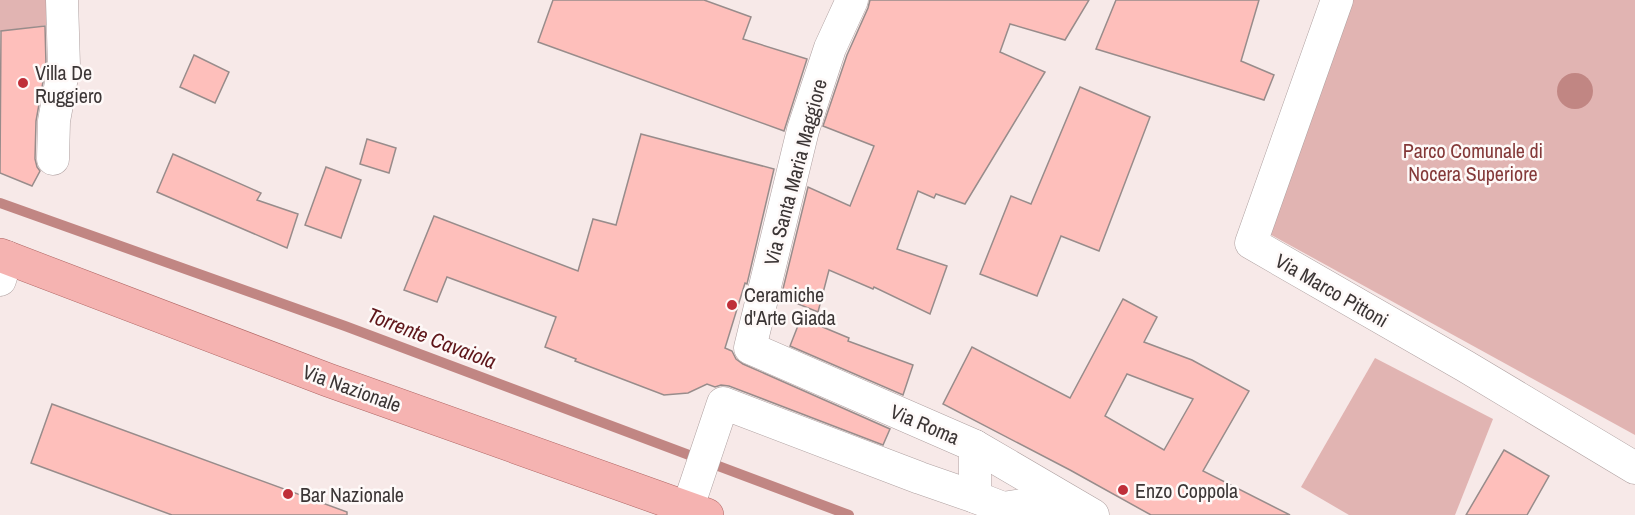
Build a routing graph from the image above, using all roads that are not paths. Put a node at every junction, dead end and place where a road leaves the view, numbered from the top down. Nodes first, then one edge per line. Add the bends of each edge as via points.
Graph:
1 (62, 0) edge
2 (852, 0) edge
3 (1337, 0) edge
4 (53, 159) dead end
5 (2, 264) edge
6 (750, 348) joint
7 (975, 446) junction
8 (1635, 468) edge
9 (975, 497) junction
10 (1064, 499) junction
11 (687, 506) edge
12 (1093, 515) edge

1 - 4 street via 64,66 54,121
2 - 6 street, Via Santa Maria Maggiore via 830,48 803,130
3 - 8 street, Via Marco Pittoni via 1251,243
5 - 11 main road, Via Nazionale
6 - 7 street, Via Roma
7 - 9 street
7 - 10 street, Via Roma
9 - 10 street via 1003,508
9 - 11 street via 723,403
10 - 12 street, Via Roma

